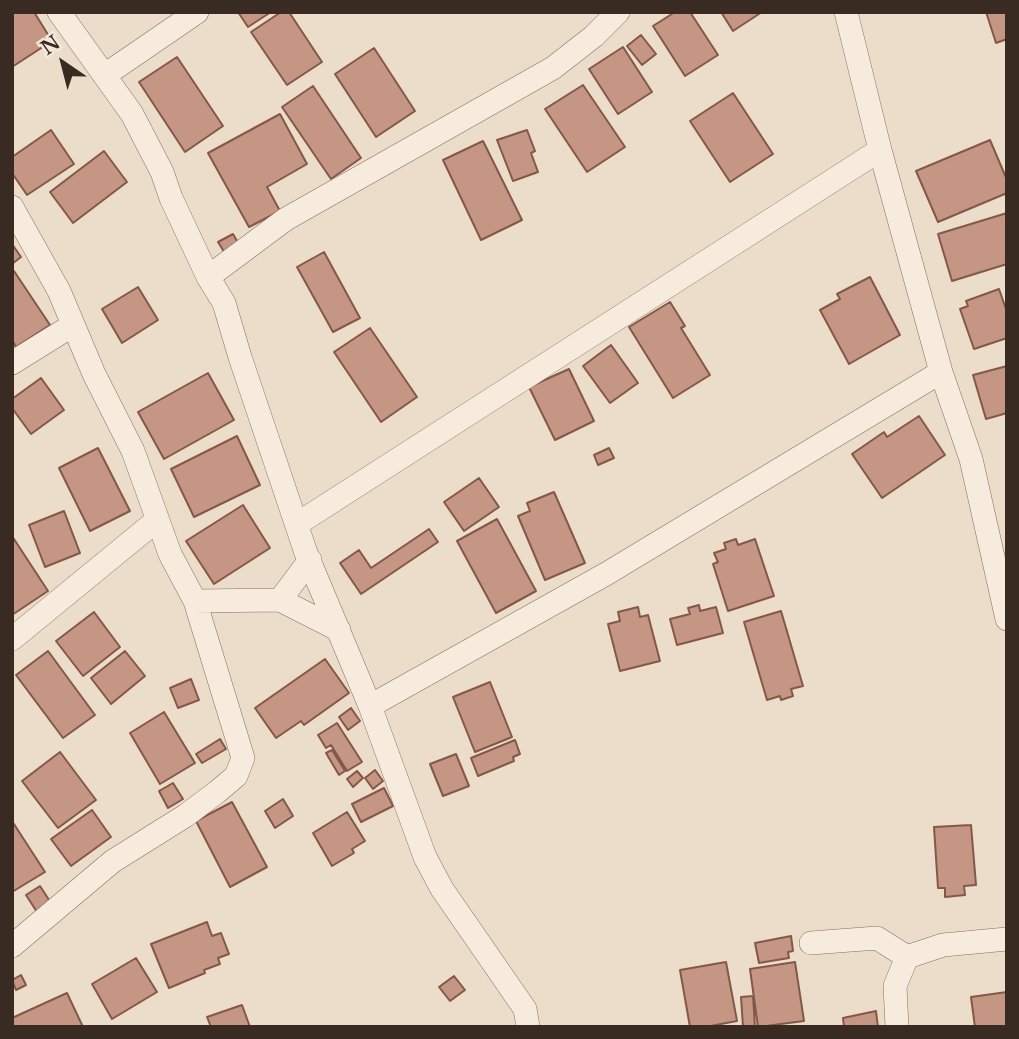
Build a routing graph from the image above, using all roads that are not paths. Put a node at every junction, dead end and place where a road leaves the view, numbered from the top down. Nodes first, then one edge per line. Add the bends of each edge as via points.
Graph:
1 (59, 12) edge
2 (197, 12) edge
3 (618, 12) edge
4 (846, 12) edge
5 (105, 75) junction
6 (880, 150) junction
7 (12, 207) edge
8 (208, 276) junction
9 (74, 325) junction
10 (12, 363) edge
11 (941, 372) junction
12 (156, 521) junction
13 (297, 524) junction
14 (310, 560) junction
15 (280, 600) junction
16 (195, 601) junction
17 (1007, 620) edge
18 (339, 630) junction
19 (12, 639) edge
20 (370, 706) junction
21 (1007, 939) edge
22 (811, 943) dead end
23 (12, 946) edge
24 (907, 957) junction
25 (528, 1027) edge
26 (897, 1027) edge

1 - 5 street
2 - 5 street
3 - 8 street via 553,68 286,219
4 - 6 street
5 - 8 street via 150,148
6 - 11 street
6 - 13 street
7 - 9 street
8 - 13 street via 224,303
9 - 10 street
9 - 12 street via 133,451
11 - 17 street via 971,459
11 - 20 street via 606,574
12 - 16 street
12 - 19 street
13 - 14 street
14 - 15 street
14 - 18 street
15 - 16 street
15 - 18 street
16 - 23 street via 243,758 236,776 185,816 113,861
18 - 20 street
20 - 25 street via 425,857 525,1009
21 - 24 street via 943,945
22 - 24 street via 877,938
24 - 26 street via 895,986

